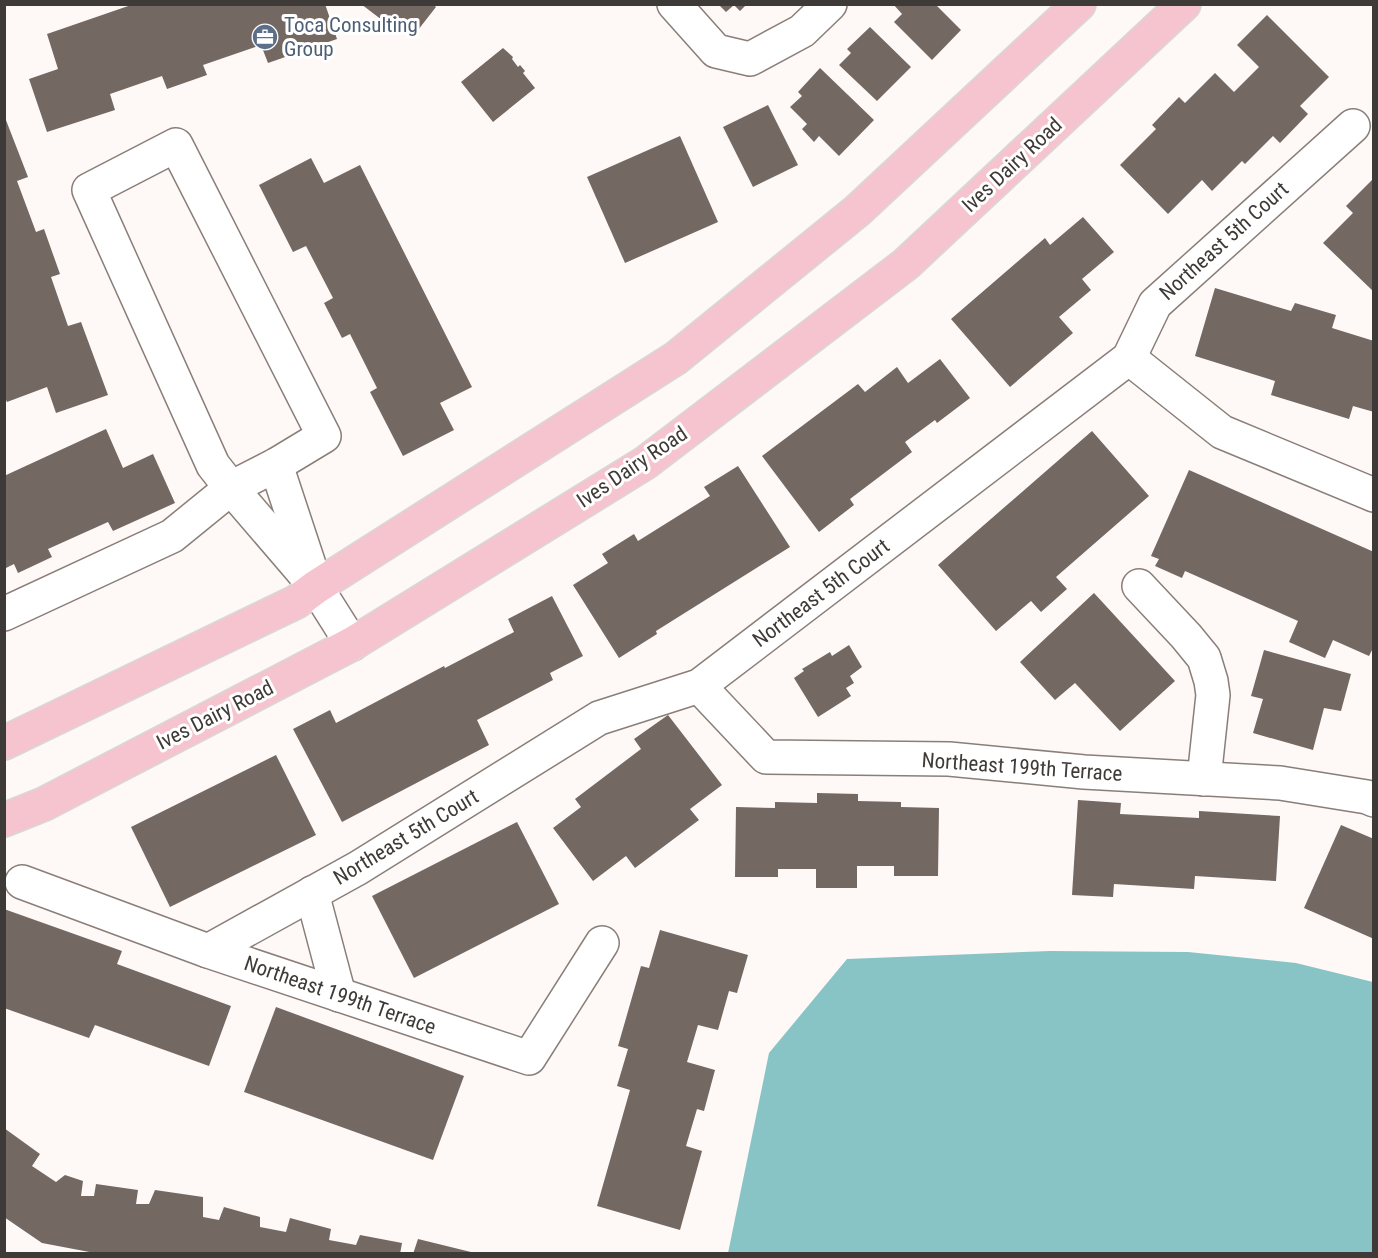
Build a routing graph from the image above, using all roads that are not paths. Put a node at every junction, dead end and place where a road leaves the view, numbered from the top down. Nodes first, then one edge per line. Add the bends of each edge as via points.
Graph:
1 (674, 4) edge
2 (830, 4) edge
3 (1079, 4) edge
4 (1184, 4) edge
5 (1353, 126) dead end
6 (1129, 358) junction
7 (276, 465) junction
8 (231, 488) junction
9 (1374, 495) edge
10 (1138, 586) dead end
11 (316, 587) junction
12 (4, 614) edge
13 (352, 644) junction
14 (699, 686) junction
15 (4, 743) edge
16 (1204, 779) junction
17 (1371, 793) edge
18 (4, 820) edge
19 (22, 882) dead end
20 (312, 893) junction
21 (602, 943) dead end
22 (208, 951) junction
23 (339, 995) junction

1 - 2 street via 716,51 750,59 802,31
3 - 11 main road via 857,211 676,358
4 - 13 main road, Ives Dairy Road via 896,271 645,463
5 - 6 street, Northeast 5th Court via 1155,304
6 - 9 street via 1222,432
6 - 14 street, Northeast 5th Court
7 - 8 street
7 - 8 street via 324,436 176,145 89,190 213,465
7 - 11 street
8 - 11 street
8 - 12 street via 172,536
10 - 16 street via 1204,658 1213,694
11 - 13 street
11 - 15 main road via 296,602
13 - 18 main road, Ives Dairy Road via 44,804
14 - 16 street, Northeast 199th Terrace via 766,758 949,759
14 - 20 street, Northeast 5th Court via 599,718
16 - 17 street, Northeast 199th Terrace
19 - 22 street, Northeast 199th Terrace
20 - 22 street, Northeast 5th Court
20 - 23 street
21 - 23 street, Northeast 199th Terrace via 529,1058
22 - 23 street, Northeast 199th Terrace

